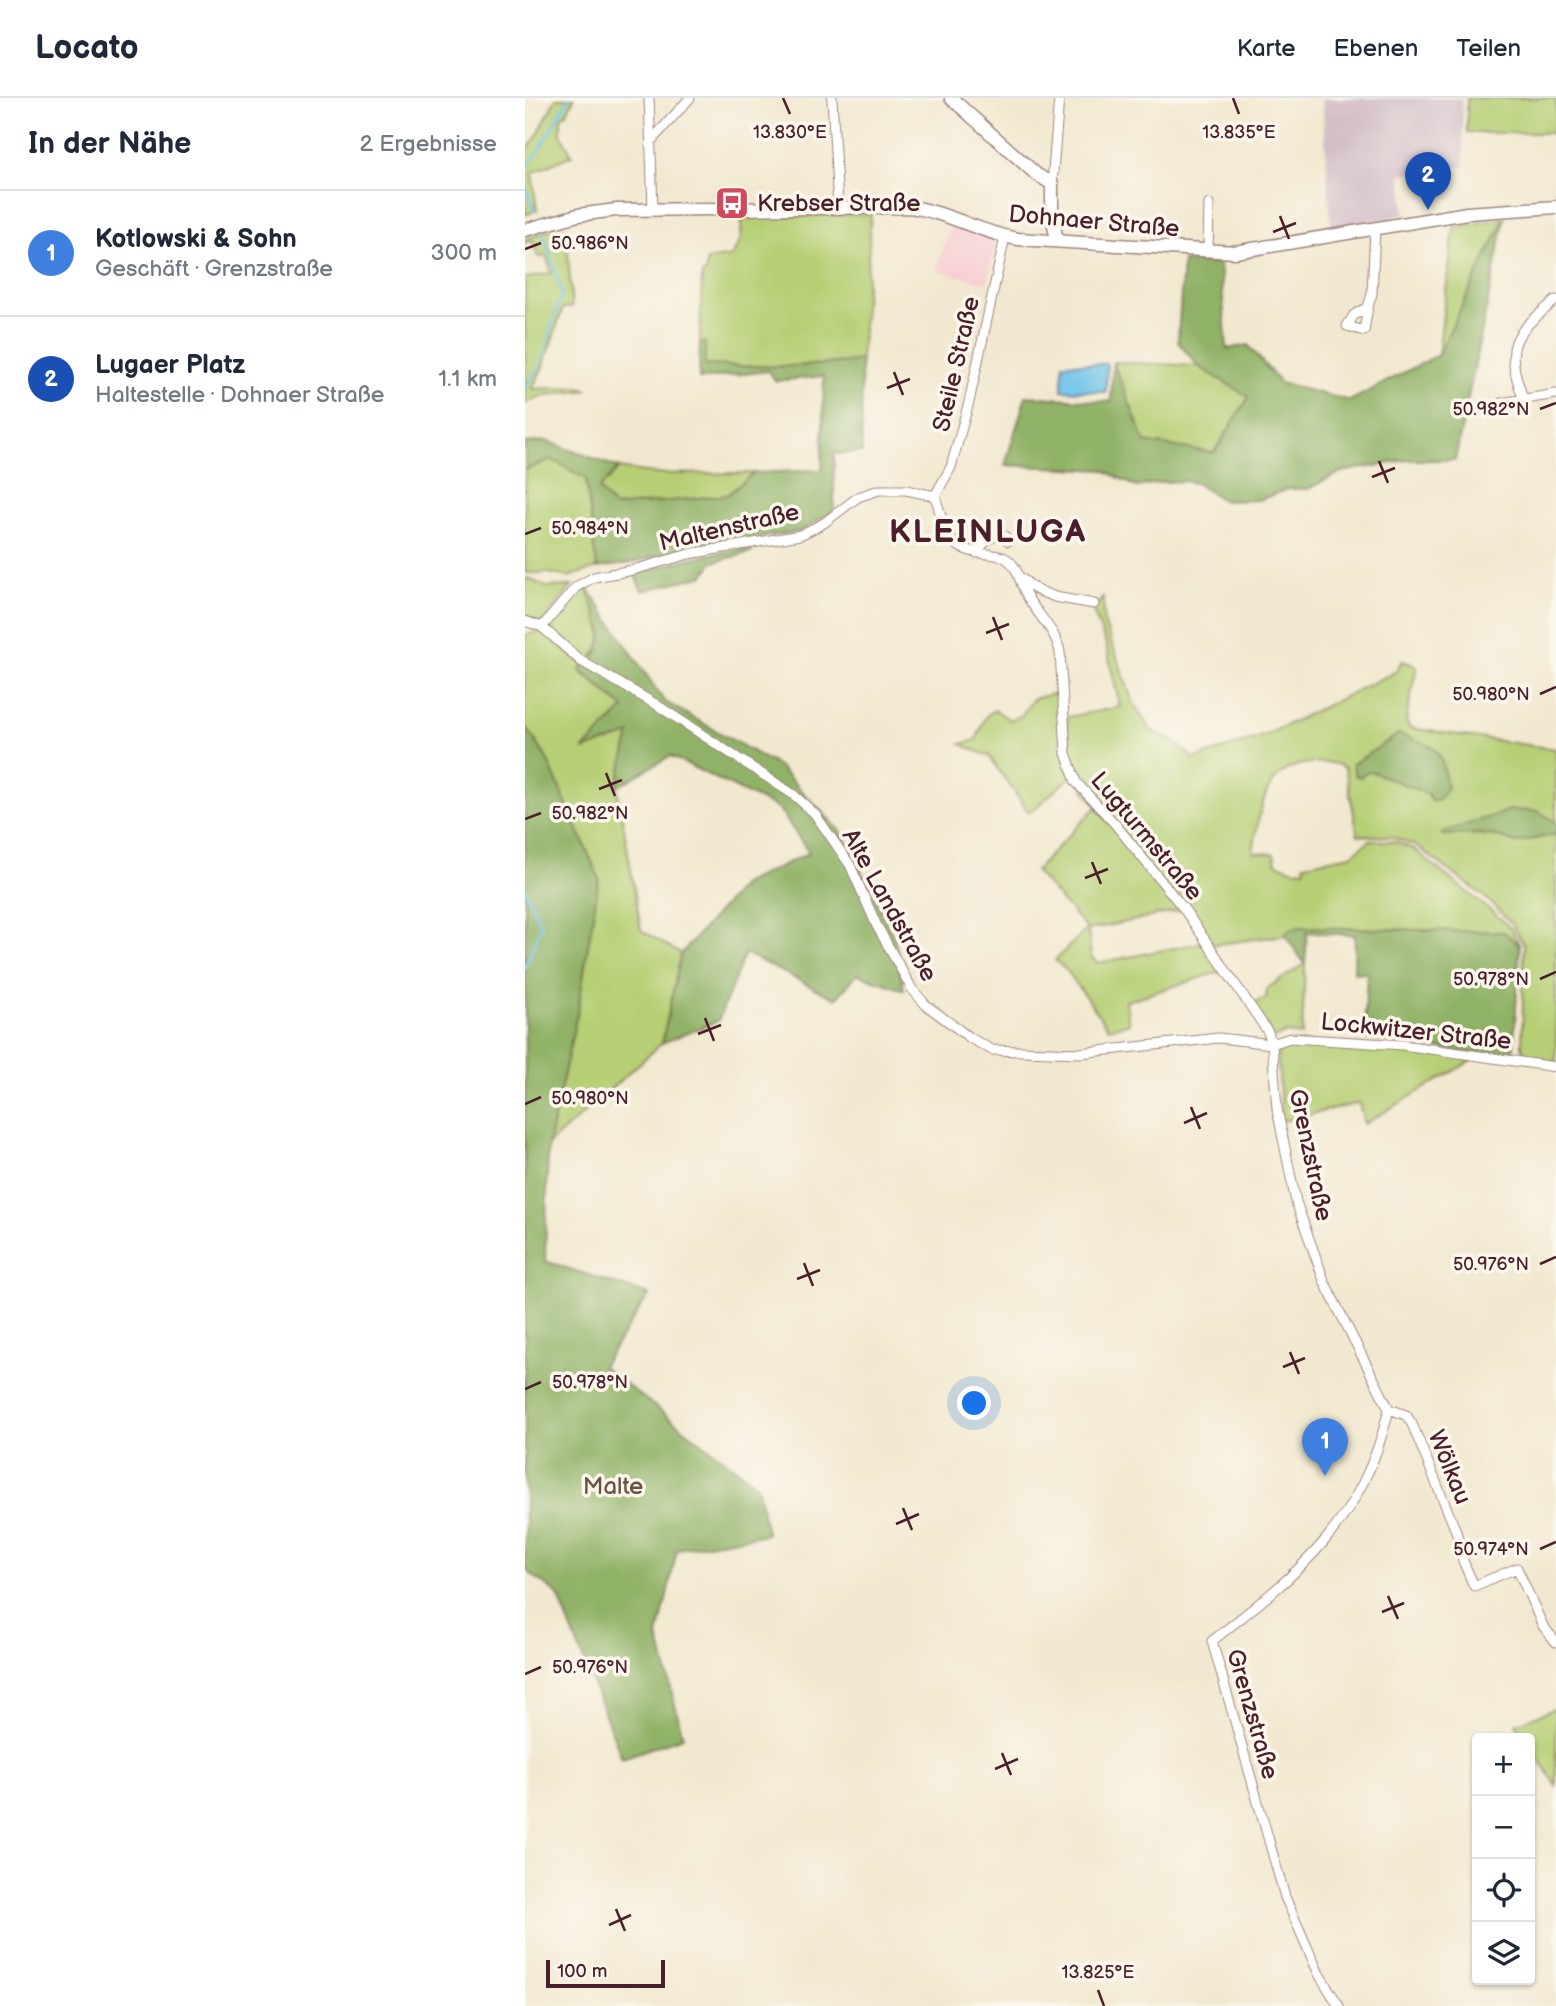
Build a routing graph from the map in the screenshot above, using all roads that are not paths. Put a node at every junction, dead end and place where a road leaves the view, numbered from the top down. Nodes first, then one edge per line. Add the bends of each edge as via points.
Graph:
1 (649, 98) edge
2 (690, 98) edge
3 (832, 98) edge
4 (951, 98) edge
5 (1059, 98) edge
6 (651, 141) junction
7 (1052, 184) junction
8 (1209, 204) dead end
9 (838, 207) junction
10 (1556, 208) edge
11 (653, 209) junction
12 (1375, 229) junction
13 (525, 230) edge
14 (1006, 237) junction
15 (1057, 241) junction
16 (1208, 251) junction
17 (1556, 300) edge
18 (1368, 307) dead end
19 (1556, 394) edge
20 (1523, 398) junction
21 (1501, 403) dead end
22 (935, 496) junction
23 (1008, 541) dead end
24 (976, 553) junction
25 (1021, 578) junction
26 (1094, 604) dead end
27 (525, 621) edge
28 (542, 627) junction
29 (1272, 1044) junction
30 (1556, 1067) edge
31 (1389, 1409) junction
32 (1556, 1642) edge
33 (1339, 2006) edge

1 - 6 street
2 - 6 street
3 - 9 street
4 - 7 main road
5 - 7 street
6 - 11 street
7 - 15 main road
8 - 16 street
9 - 11 main road, Dohnaer Straße
9 - 14 main road, Dohnaer Straße via 927,209
10 - 12 main road, Dohnaer Straße via 1467,213
11 - 13 main road, Dohnaer Straße via 578,215
12 - 16 main road, Dohnaer Straße via 1255,250
12 - 18 street
14 - 15 main road, Dohnaer Straße
14 - 22 street, Steile Straße via 969,402 951,467
15 - 16 main road, Dohnaer Straße
17 - 20 street via 1524,326 1515,341 1513,363
19 - 20 street
20 - 21 street
22 - 24 street via 951,541
22 - 28 street, Maltenstraße via 879,489 800,534 594,577 576,587
23 - 24 street via 999,534 988,538
24 - 25 street, Lugturmstraße via 1003,557
25 - 26 street via 1055,597
25 - 29 street, Lugturmstraße via 1025,592 1059,644 1066,753 1076,782 1184,909
27 - 28 street, Alte Landstraße
28 - 29 street, Alte Landstraße via 581,661 657,705 810,809 851,865 877,926 912,989 926,1005 981,1045 992,1050 1080,1053 1219,1038
29 - 30 street, Lockwitzer Straße via 1290,1038 1403,1045
29 - 31 street, Grenzstraße via 1277,1109 1296,1202 1325,1283
31 - 32 street, Wölkau via 1406,1415 1412,1424 1474,1586 1517,1568 1543,1626
31 - 33 street, Grenzstraße via 1368,1474 1322,1546 1212,1641 1285,1897 1319,1975

